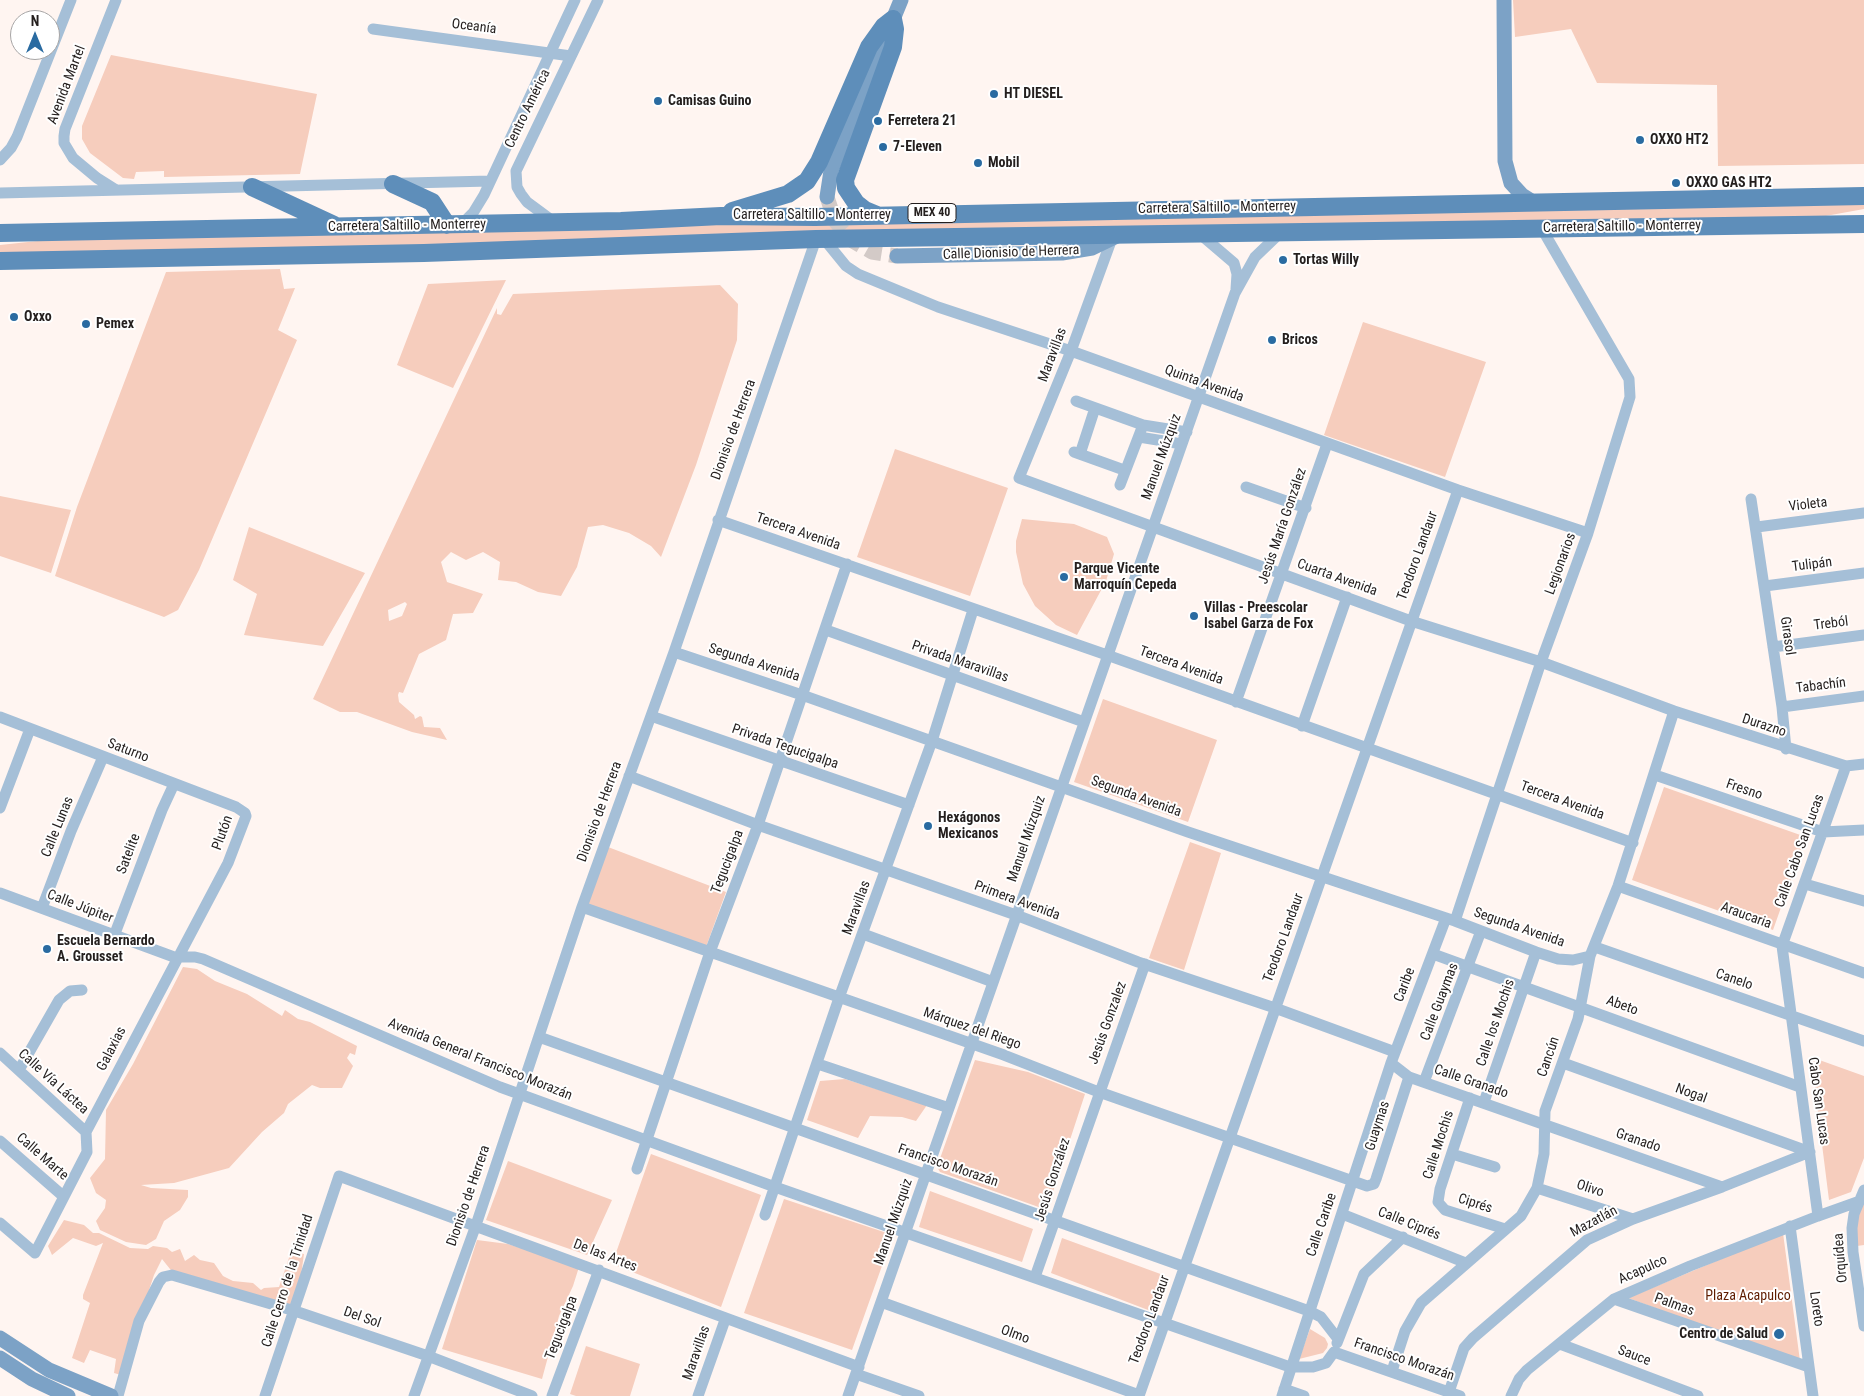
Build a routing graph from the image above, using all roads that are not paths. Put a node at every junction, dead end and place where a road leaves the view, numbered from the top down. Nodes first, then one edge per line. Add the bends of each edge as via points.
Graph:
1 (71, 0) edge
2 (116, 0) edge
3 (575, 0) edge
4 (598, 0) edge
5 (901, 0) edge
6 (1504, 0) edge
7 (893, 19) junction
8 (373, 29) dead end
9 (550, 52) junction
10 (571, 56) junction
11 (0, 160) edge
12 (490, 181) junction
13 (393, 184) junction
14 (252, 187) junction
15 (116, 190) junction
16 (0, 193) edge
17 (1864, 196) edge
18 (827, 197) tunnel mouth
19 (1534, 202) junction
20 (1864, 213) edge
21 (880, 215) junction
22 (721, 216) junction
23 (554, 222) junction
24 (1828, 224) junction
25 (1864, 224) edge
26 (454, 225) junction
27 (338, 228) junction
28 (1542, 228) junction
29 (69, 231) junction
30 (0, 233) edge
31 (1280, 233) junction
32 (1200, 234) junction
33 (1116, 237) junction
34 (820, 239) junction
35 (0, 241) edge
36 (897, 256) tunnel mouth
37 (0, 261) edge
38 (1235, 293) junction
39 (1071, 351) junction
40 (1199, 398) junction
41 (1076, 401) dead end
42 (1095, 408) junction
43 (1143, 425) junction
44 (1187, 432) junction
45 (1139, 437) junction
46 (1182, 444) junction
47 (1327, 444) junction
48 (1124, 470) junction
49 (1019, 478) joint
50 (1120, 485) dead end
51 (1246, 486) dead end
52 (1458, 490) junction
53 (1752, 499) dead end
54 (1306, 508) junction
55 (1864, 513) edge
56 (718, 520) junction
57 (1153, 525) junction
58 (1757, 527) junction
59 (1588, 533) junction
60 (847, 564) junction
61 (1864, 573) edge
62 (1282, 574) junction
63 (1765, 586) junction
64 (1346, 597) junction
65 (973, 610) junction
66 (1411, 621) junction
67 (826, 630) junction
68 (1864, 635) edge
69 (1773, 647) junction
70 (674, 652) junction
71 (1107, 655) junction
72 (1541, 662) junction
73 (952, 675) junction
74 (802, 695) junction
75 (1864, 696) edge
76 (1236, 702) junction
77 (1782, 707) junction
78 (1674, 711) junction
79 (651, 716) junction
80 (0, 717) edge
81 (1084, 722) junction
82 (1302, 726) junction
83 (30, 729) junction
84 (932, 741) junction
85 (1368, 749) junction
86 (1786, 749) junction
87 (103, 757) junction
88 (780, 760) junction
89 (1864, 764) edge
90 (1846, 766) junction
91 (1655, 775) junction
92 (629, 776) junction
93 (174, 784) junction
94 (1061, 786) junction
95 (1497, 794) junction
96 (909, 805) junction
97 (0, 808) edge
98 (245, 813) joint
99 (758, 825) junction
100 (1864, 830) edge
101 (1823, 832) junction
102 (1633, 843) junction
103 (228, 863) joint
104 (886, 871) junction
105 (1322, 877) junction
106 (1805, 884) junction
107 (1618, 886) junction
108 (0, 893) edge
109 (1864, 893) edge
110 (1848, 896) junction
111 (1864, 901) edge
112 (582, 907) junction
113 (42, 908) junction
114 (1016, 916) junction
115 (1451, 920) junction
116 (1481, 931) junction
117 (863, 934) junction
118 (114, 936) junction
119 (1782, 946) junction
120 (710, 952) junction
121 (1536, 952) junction
122 (1592, 952) junction
123 (1433, 954) junction
124 (178, 958) junction
125 (1145, 964) junction
126 (1469, 966) junction
127 (1864, 973) edge
128 (993, 982) junction
129 (1525, 987) junction
130 (82, 990) dead end
131 (839, 998) junction
132 (1579, 1007) junction
133 (1275, 1008) junction
134 (1791, 1015) junction
135 (539, 1036) junction
136 (1864, 1041) edge
137 (970, 1044) junction
138 (0, 1053) edge
139 (1393, 1058) junction
140 (1563, 1063) junction
141 (818, 1064) junction
142 (19, 1070) junction
143 (1409, 1077) junction
144 (665, 1082) junction
145 (1424, 1082) junction
146 (1800, 1087) junction
147 (1099, 1092) junction
148 (520, 1094) junction
149 (1470, 1098) junction
150 (1484, 1102) junction
151 (949, 1108) junction
152 (1544, 1124) junction
153 (795, 1128) junction
154 (86, 1132) junction
155 (1230, 1137) junction
156 (647, 1140) junction
157 (0, 1141) edge
158 (1810, 1152) junction
159 (1452, 1154) junction
160 (1495, 1167) dead end
161 (637, 1169) dead end
162 (926, 1174) junction
163 (339, 1176) joint
164 (1353, 1181) junction
165 (1374, 1184) joint
166 (775, 1187) junction
167 (1722, 1187) junction
168 (1537, 1188) junction
169 (1862, 1195) edge
170 (64, 1196) junction
171 (1438, 1202) joint
172 (765, 1214) dead end
173 (1342, 1214) junction
174 (1818, 1216) junction
175 (1056, 1219) junction
176 (1633, 1219) junction
177 (0, 1223) edge
178 (476, 1225) junction
179 (1790, 1226) junction
180 (1505, 1230) junction
181 (907, 1232) junction
182 (1403, 1237) junction
183 (1859, 1252) edge
184 (1466, 1263) junction
185 (1186, 1267) junction
186 (599, 1270) junction
187 (1035, 1277) junction
188 (1614, 1300) junction
189 (881, 1302) junction
190 (295, 1311) junction
191 (1309, 1311) junction
192 (1863, 1313) edge
193 (725, 1320) junction
194 (1165, 1323) junction
195 (1864, 1326) edge
196 (0, 1338) edge
197 (1338, 1339) junction
198 (1560, 1344) junction
199 (1334, 1352) junction
200 (428, 1356) junction
201 (0, 1358) edge
202 (1290, 1367) junction
203 (1809, 1367) junction
204 (858, 1371) junction
205 (1392, 1371) junction
206 (1283, 1393) edge
207 (1447, 1393) edge
208 (68, 1396) edge
209 (111, 1396) edge
210 (118, 1396) edge
211 (265, 1396) edge
212 (414, 1396) edge
213 (532, 1396) edge
214 (552, 1396) edge
215 (698, 1396) edge
216 (848, 1396) edge
217 (919, 1396) edge
218 (1139, 1396) edge
219 (1304, 1396) edge
220 (1511, 1396) edge
221 (1698, 1396) edge
222 (1813, 1396) edge

1 - 11 street, Avenida Martel via 17,136
2 - 15 street, Avenida Martel via 65,128 64,143 73,158
3 - 9 street, Centro América
4 - 10 street, Centro América
5 - 7 street
6 - 19 street via 1505,161 1512,183 1522,196
7 - 18 street via 831,171
7 - 21 main road via 892,47 845,180 846,188 856,203
7 - 22 main road via 869,47 819,162 807,181 780,197
8 - 9 street, Oceanía
9 - 10 street, Oceanía
9 - 12 street, Centro América
10 - 23 street, Centro América via 516,171 521,194
12 - 13 street
12 - 26 street, Centro América via 479,204
13 - 14 street
13 - 26 main road via 432,202
14 - 15 street
14 - 27 main road
15 - 16 street
17 - 19 main road, Carretera Saltillo - Monterrey / MEX 40
19 - 21 main road, Carretera Saltillo - Monterrey / MEX 40
20 - 24 main road
21 - 22 main road, Carretera Saltillo - Monterrey / MEX 40
22 - 23 main road, Carretera Saltillo - Monterrey / MEX 40
23 - 26 main road, Carretera Saltillo - Monterrey / MEX 40
24 - 25 main road, Carretera Saltillo - Monterrey / MEX 40
24 - 28 main road, Carretera Saltillo - Monterrey / MEX 40
26 - 27 main road, Carretera Saltillo - Monterrey / MEX 40
27 - 29 main road, Carretera Saltillo - Monterrey / MEX 40
28 - 31 main road, Carretera Saltillo - Monterrey / MEX 40
28 - 59 street, Legionarios via 1629,380 1629,406
29 - 30 main road, Carretera Saltillo - Monterrey / MEX 40
29 - 35 main road via 43,238
31 - 32 main road, Carretera Saltillo - Monterrey / MEX 40
31 - 38 street, Manuel Múzquiz via 1255,257
32 - 33 main road, Carretera Saltillo - Monterrey / MEX 40
32 - 38 street, Manuel Múzquiz via 1234,263 1237,274
33 - 34 main road, Carretera Saltillo - Monterrey / MEX 40
33 - 36 street, Calle Dionisio de Herrera via 1083,251 1062,253
33 - 39 street, Maravillas
34 - 37 main road, Carretera Saltillo - Monterrey / MEX 40 via 424,253
34 - 39 street, Quinta Avenida via 858,274 938,307
34 - 56 street, Dionisio de Herrera
38 - 40 street, Manuel Múzquiz
39 - 40 street, Quinta Avenida
39 - 49 street, Maravillas
40 - 44 street, Manuel Múzquiz
40 - 47 street, Quinta Avenida
41 - 42 street
42 - 43 street
42 - 48 street via 1077,453
43 - 44 street
43 - 45 street
44 - 46 street, Manuel Múzquiz
45 - 46 street
45 - 48 street
46 - 57 street, Manuel Múzquiz
47 - 52 street, Quinta Avenida
47 - 54 street, Jesús María González
48 - 50 street
49 - 57 street, Cuarta Avenida
51 - 54 street
52 - 59 street, Quinta Avenida
52 - 66 street, Teodoro Landaur
53 - 58 street, Girasol
54 - 62 street, Jesús María González
55 - 58 street, Violeta
56 - 60 street, Tercera Avenida
56 - 70 street, Dionisio de Herrera
57 - 62 street, Cuarta Avenida
57 - 71 street, Manuel Múzquiz
58 - 63 street, Girasol
59 - 72 street, Legionarios
60 - 65 street, Tercera Avenida
60 - 67 street, Tegucigalpa
61 - 63 street, Tulipán
62 - 64 street, Cuarta Avenida
62 - 76 street, Jesús María González
63 - 69 street, Girasol
64 - 66 street, Cuarta Avenida
64 - 82 street
65 - 71 street, Tercera Avenida
65 - 73 street, Maravillas
66 - 72 street, Cuarta Avenida
66 - 85 street, Teodoro Landaur
67 - 73 street, Privada Maravillas
67 - 74 street, Tegucigalpa
68 - 69 street, Treból
69 - 77 street, Girasol
70 - 74 street, Segunda Avenida
70 - 79 street, Dionisio de Herrera
71 - 76 street, Tercera Avenida
71 - 81 street, Manuel Múzquiz
72 - 78 street, Cuarta Avenida
72 - 95 street, Legionarios
73 - 81 street, Privada Maravillas
73 - 84 street, Maravillas
74 - 84 street, Segunda Avenida
74 - 88 street, Tegucigalpa
75 - 77 street, Tabachín
76 - 82 street, Tercera Avenida
77 - 86 street, Girasol
78 - 86 street, Durazno
78 - 91 street, Cancún
79 - 88 street, Privada Tegucigalpa
79 - 92 street, Dionisio de Herrera
80 - 83 street, Saturno
81 - 94 street, Manuel Múzquiz
82 - 85 street, Tercera Avenida
83 - 87 street, Saturno
83 - 97 street
84 - 94 street, Segunda Avenida
84 - 96 street, Maravillas
85 - 95 street, Tercera Avenida
85 - 105 street, Teodoro Landaur
86 - 90 street, Durazno
87 - 93 street, Saturno
87 - 113 street, Calle Lunas
88 - 96 street, Privada Tegucigalpa
88 - 99 street, Tegucigalpa
89 - 90 street
90 - 101 street, Calle Cabo San Lucas
91 - 101 street, Fresno
91 - 102 street, Cancún
92 - 99 street, Primera Avenida
92 - 112 street, Dionisio de Herrera
93 - 98 street, Saturno
93 - 118 street, Satelite
94 - 105 street, Segunda Avenida
94 - 114 street, Manuel Múzquiz
95 - 102 street, Tercera Avenida
95 - 115 street, Legionarios
96 - 104 street, Maravillas
98 - 103 street, Plutón via 246,821
99 - 104 street, Primera Avenida
99 - 120 street, Tegucigalpa
100 - 101 street
101 - 106 street, Calle Cabo San Lucas
102 - 107 street, Cancún
103 - 124 street, Galaxias
104 - 114 street, Primera Avenida
104 - 117 street, Maravillas
105 - 115 street, Segunda Avenida
105 - 133 street, Teodoro Landaur
106 - 110 street
106 - 119 street, Calle Cabo San Lucas
107 - 119 street, Araucaria
107 - 122 street, Cancún
108 - 113 street, Calle Júpiter
109 - 110 street
110 - 111 street
112 - 120 street, Márquez del Riego
112 - 135 street, Dionisio de Herrera
113 - 118 street, Calle Júpiter
114 - 125 street, Primera Avenida
114 - 128 street, Manuel Múzquiz
115 - 116 street, Segunda Avenida
115 - 123 street, Caribe
116 - 121 street, Segunda Avenida
116 - 126 street, Calle Guaymas
117 - 128 street
117 - 131 street, Maravillas
118 - 124 street, Calle Júpiter
119 - 127 street, Araucaria
119 - 134 street, Cabo San Lucas
120 - 131 street, Márquez del Riego
120 - 144 street, Tegucigalpa
121 - 122 street, Segunda Avenida via 1573,960
121 - 129 street, Calle los Mochis
122 - 132 street, Cancún
122 - 134 street, Canelo
123 - 126 street, Abeto
123 - 139 street, Caribe
124 - 148 street, Avenida General Francisco Morazán via 202,959
124 - 154 street, Galaxias
125 - 133 street, Primera Avenida
125 - 147 street, Jesús Gonzalez
126 - 129 street, Abeto
126 - 145 street, Calle Guaymas
128 - 137 street, Manuel Múzquiz
129 - 132 street, Abeto
129 - 150 street, Calle los Mochis
130 - 142 street via 70,991 59,1000
131 - 137 street, Márquez del Riego
131 - 141 street, Maravillas
132 - 140 street, Cancún
132 - 146 street, Abeto
133 - 139 street, Primera Avenida
133 - 155 street, Teodoro Landaur
134 - 136 street, Canelo
134 - 146 street, Cabo San Lucas
135 - 144 street, Francisco Morazán
135 - 148 street, Dionisio de Herrera
137 - 147 street, Márquez del Riego
137 - 151 street, Manuel Múzquiz
138 - 142 street, Calle Vía Láctea
139 - 143 street, Calle Granado
139 - 164 street, Calle Caribe
140 - 152 street, Cancún via 1545,1110
140 - 158 street, Nogal
141 - 151 street
141 - 153 street, Maravillas
142 - 154 street, Calle Vía Láctea
143 - 145 street, Calle Granado
143 - 165 street, Guaymas
144 - 153 street, Francisco Morazán
144 - 156 street, Tegucigalpa
145 - 149 street, Calle Granado
146 - 158 street, Cabo San Lucas
147 - 155 street, Márquez del Riego
147 - 175 street, Jesús González
148 - 156 street, Avenida General Francisco Morazán
148 - 178 street, Dionisio de Herrera
149 - 150 street, Calle Granado
149 - 159 street, Calle Mochis
150 - 152 street, Calle Granado
151 - 162 street, Manuel Múzquiz
152 - 167 street, Granado
152 - 168 street, Cancún via 1544,1154
153 - 162 street, Francisco Morazán
153 - 166 street, Maravillas
154 - 170 street, Galaxias via 87,1152
155 - 164 street, Márquez del Riego
155 - 185 street, Teodoro Landaur
156 - 161 street, Tegucigalpa
156 - 166 street, Avenida General Francisco Morazán
157 - 170 street, Calle Marte
158 - 167 street, Mazatlán
158 - 174 street, Cabo San Lucas
159 - 160 street
159 - 171 street, Calle Mochis
162 - 175 street, Francisco Morazán
162 - 181 street, Manuel Múzquiz
163 - 178 street, De las Artes
163 - 190 street, Calle Cerro de la Trinidad
164 - 165 street, Márquez del Riego via 1367,1186
164 - 173 street, Calle Caribe
166 - 172 street, Maravillas
166 - 181 street, Francisco Morazán
167 - 176 street, Mazatlán
168 - 176 street, Olivo
168 - 180 street, Cancún via 1521,1216
169 - 174 street
169 - 183 street, Orquídea via 1854,1214
170 - 177 street, Galaxias via 35,1253
171 - 180 street, Ciprés via 1445,1210
173 - 182 street, Calle Ciprés
173 - 191 street, Calle Caribe
174 - 179 street, Acapulco
175 - 185 street, Francisco Morazán
175 - 187 street, Jesús González
176 - 207 street, Mazatlán via 1587,1240 1473,1338 1464,1348
178 - 186 street, De las Artes
178 - 200 street, Dionisio de Herrera
179 - 188 street, Acapulco
179 - 203 street, Loreto
180 - 184 street, Cancún
181 - 187 street, Francisco Morazán
181 - 189 street, Manuel Múzquiz
182 - 184 street, Calle Ciprés
182 - 197 street via 1364,1274
183 - 192 street, Orquídea
184 - 205 street, Cancún via 1421,1302 1405,1331
185 - 191 street, Francisco Morazán
185 - 194 street, Teodoro Landaur
186 - 193 street, De las Artes
186 - 214 street, Tegucigalpa
187 - 194 street, Francisco Morazán
188 - 198 street, Acapulco
188 - 203 street, Palmas
189 - 204 street, Manuel Múzquiz
189 - 218 street, Olmo
190 - 200 street, Del Sol
190 - 210 street, Del Sol via 180,1276 167,1276 159,1282 139,1321
190 - 211 street, Calle Cerro de la Trinidad
191 - 197 street, Francisco Morazán via 1321,1318
191 - 202 street, Calle Caribe
192 - 195 street, Orquídea
193 - 204 street, De las Artes
193 - 215 street, Maravillas
194 - 202 street, Francisco Morazán
194 - 218 street, Teodoro Landaur
196 - 209 street via 49,1370
197 - 199 street
198 - 220 street, Acapulco via 1527,1370
198 - 221 street, Sauce
199 - 202 street, Francisco Morazán via 1326,1363 1313,1367
199 - 205 street, Francisco Morazán
200 - 212 street, Dionisio de Herrera
200 - 213 street, Del Sol
201 - 208 street via 32,1379
202 - 206 street, Calle Caribe
203 - 222 street, Loreto
204 - 216 street, Manuel Múzquiz
204 - 217 street, De las Artes
205 - 207 street, Francisco Morazán
206 - 219 street

